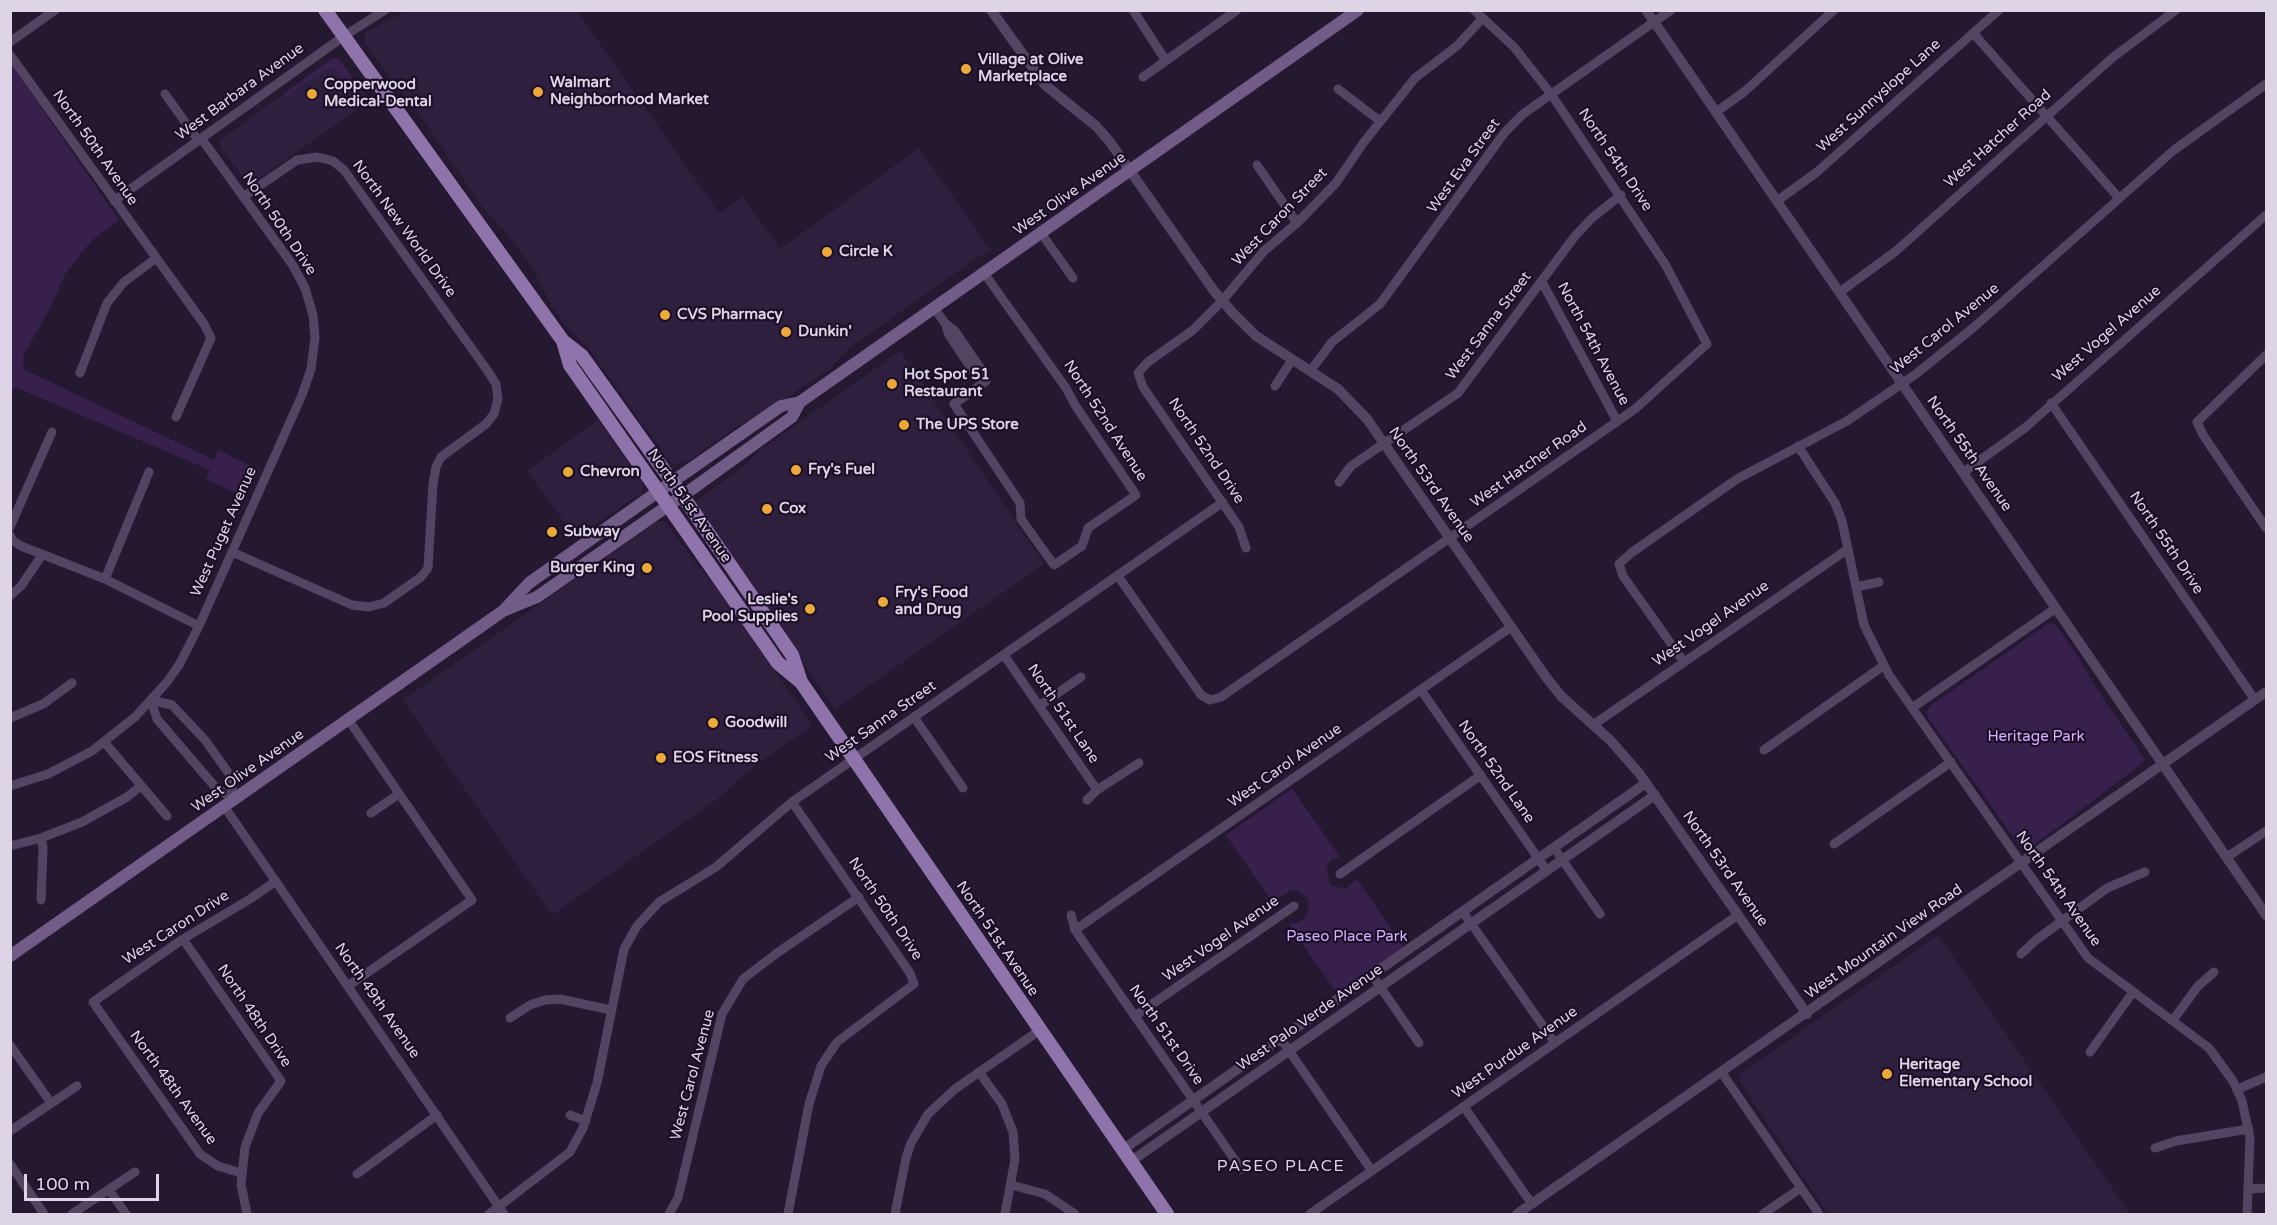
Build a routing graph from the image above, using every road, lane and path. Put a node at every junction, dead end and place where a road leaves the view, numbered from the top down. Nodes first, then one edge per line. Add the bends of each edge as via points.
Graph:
1 (55, 10) edge
2 (326, 10) edge
3 (385, 10) edge
4 (990, 10) edge
5 (1132, 10) edge
6 (1237, 10) edge
7 (1474, 10) edge
8 (1646, 10) edge
9 (1671, 10) edge
10 (1834, 10) edge
11 (1999, 10) edge
12 (2176, 10) edge
13 (1356, 11) edge
14 (1481, 20) junction
15 (1654, 22) junction
16 (1973, 33) junction
17 (344, 36) junction
18 (10, 42) edge
19 (10, 55) edge
20 (1166, 60) junction
21 (1143, 77) dead end
22 (2266, 84) edge
23 (1338, 89) dead end
24 (165, 94) dead end
25 (1551, 94) junction
26 (1716, 112) junction
27 (2046, 116) junction
28 (1380, 121) junction
29 (199, 139) junction
30 (1257, 165) dead end
31 (1130, 170) junction
32 (1621, 195) junction
33 (243, 197) junction
34 (2120, 198) junction
35 (114, 201) junction
36 (1777, 201) junction
37 (2266, 215) edge
38 (1297, 223) junction
39 (1041, 233) junction
40 (155, 259) junction
41 (984, 273) junction
42 (1073, 278) dead end
43 (1542, 282) junction
44 (1840, 292) junction
45 (1222, 301) junction
46 (934, 308) junction
47 (562, 341) junction
48 (1707, 344) joint
49 (2266, 355) edge
50 (1292, 360) junction
51 (311, 369) joint
52 (1311, 370) junction
53 (80, 373) dead end
54 (1138, 373) joint
55 (1902, 384) junction
56 (1275, 386) dead end
57 (800, 402) junction
58 (2051, 403) junction
59 (176, 417) dead end
60 (1617, 421) junction
61 (52, 432) dead end
62 (1384, 443) junction
63 (1798, 446) junction
64 (149, 472) dead end
65 (1964, 472) junction
66 (673, 482) junction
67 (1339, 482) dead end
68 (659, 491) junction
69 (682, 496) junction
70 (1223, 502) junction
71 (669, 505) junction
72 (10, 527) edge
73 (2266, 528) edge
74 (10, 535) edge
75 (1450, 539) junction
76 (1246, 548) dead end
77 (1848, 549) junction
78 (232, 552) junction
79 (42, 555) junction
80 (1118, 576) junction
81 (105, 579) junction
82 (1879, 582) dead end
83 (1856, 587) junction
84 (10, 596) edge
85 (2056, 608) junction
86 (503, 611) junction
87 (199, 626) junction
88 (1511, 627) junction
89 (1004, 655) junction
90 (1684, 662) junction
91 (1884, 666) junction
92 (1081, 677) dead end
93 (801, 682) junction
94 (72, 683) dead end
95 (1421, 690) junction
96 (2266, 692) edge
97 (152, 700) junction
98 (2255, 700) junction
99 (1039, 706) junction
100 (1912, 708) junction
101 (914, 717) junction
102 (10, 718) edge
103 (348, 719) junction
104 (1593, 725) junction
105 (105, 743) junction
106 (1764, 750) dead end
107 (854, 759) junction
108 (1951, 762) junction
109 (1139, 763) dead end
110 (2164, 764) junction
111 (1481, 775) junction
112 (1646, 783) junction
113 (10, 786) edge
114 (141, 786) junction
115 (963, 788) dead end
116 (1097, 790) junction
117 (399, 794) junction
118 (1655, 795) junction
119 (1087, 800) dead end
120 (229, 802) junction
121 (792, 802) junction
122 (371, 813) dead end
123 (167, 816) dead end
124 (2266, 831) edge
125 (41, 838) junction
126 (1834, 844) dead end
127 (10, 846) edge
128 (1554, 848) junction
129 (2227, 857) junction
130 (1539, 859) junction
131 (1562, 860) junction
132 (2021, 864) junction
133 (1547, 870) junction
134 (2145, 872) dead end
135 (1340, 874) dead end
136 (276, 881) junction
137 (859, 897) junction
138 (41, 900) dead end
139 (1294, 906) dead end
140 (1463, 912) junction
141 (1600, 914) dead end
142 (1071, 915) dead end
143 (1738, 915) junction
144 (2266, 915) edge
145 (2061, 921) junction
146 (1471, 923) junction
147 (1075, 930) junction
148 (183, 939) junction
149 (2021, 954) dead end
150 (10, 956) edge
151 (2214, 972) dead end
152 (1372, 975) junction
153 (348, 986) junction
154 (1380, 987) junction
155 (2133, 992) junction
156 (93, 1002) joint
157 (611, 1010) junction
158 (1808, 1014) junction
159 (1135, 1016) junction
160 (510, 1018) dead end
161 (2173, 1020) junction
162 (1040, 1030) junction
163 (1281, 1039) junction
164 (1419, 1043) dead end
165 (1555, 1043) junction
166 (12, 1049) edge
167 (1289, 1051) junction
168 (2090, 1052) dead end
169 (979, 1072) junction
170 (1722, 1073) junction
171 (2266, 1077) edge
172 (76, 1086) dead end
173 (2238, 1089) junction
174 (1193, 1100) junction
175 (51, 1103) junction
176 (1464, 1107) junction
177 (1201, 1112) junction
178 (437, 1115) junction
179 (570, 1115) dead end
180 (585, 1121) junction
181 (2249, 1129) junction
182 (10, 1131) edge
183 (2155, 1148) dead end
184 (1126, 1156) junction
185 (10, 1164) edge
186 (1241, 1169) dead end
187 (1372, 1171) junction
188 (135, 1172) dead end
189 (241, 1173) junction
190 (357, 1174) dead end
191 (1011, 1185) junction
192 (1801, 1188) junction
193 (2249, 1188) junction
194 (2266, 1188) edge
195 (109, 1190) junction
196 (1532, 1204) junction
197 (501, 1211) edge
198 (44, 1215) edge
199 (72, 1215) edge
200 (126, 1215) edge
201 (247, 1215) edge
202 (489, 1215) edge
203 (669, 1215) edge
204 (788, 1215) edge
205 (895, 1215) edge
206 (1005, 1215) edge
207 (1075, 1215) edge
208 (1167, 1215) edge
209 (1310, 1215) edge
210 (1517, 1215) edge
211 (1764, 1215) edge
212 (1819, 1215) edge
213 (2247, 1215) edge

1 - 18 street
2 - 17 main road, North 51st Avenue
3 - 17 street, West Barbara Avenue
4 - 31 street, North 53rd Avenue via 1045,85 1096,126
5 - 20 street
6 - 20 street
7 - 14 street, North 54th Drive
8 - 15 street, North 55th Avenue
9 - 15 street, West Eva Street
10 - 26 street via 1744,92
11 - 16 street, West Sunnyslope Lane
12 - 27 street, West Hatcher Road via 2112,58
13 - 31 main road, West Olive Avenue
14 - 25 street, North 54th Drive via 1514,47
14 - 28 street, West Caron Street via 1457,46 1415,78
15 - 25 street, West Eva Street
15 - 26 street, North 55th Avenue
16 - 27 street
16 - 36 street, West Sunnyslope Lane via 1817,172
17 - 29 street, West Barbara Avenue
17 - 47 main road, North 51st Avenue
19 - 35 street, North 50th Avenue
20 - 21 street
22 - 34 street, West Carol Avenue via 2193,135
23 - 28 street
24 - 29 street, North 50th Drive
25 - 32 street, North 54th Drive
25 - 52 street, West Eva Street via 1505,132 1380,304 1332,342
26 - 36 street, North 55th Avenue
27 - 34 street
27 - 44 street, West Hatcher Road via 1896,251
28 - 38 street, West Caron Street via 1336,183
29 - 33 street, North 50th Drive
29 - 35 street, West Barbara Avenue
30 - 38 street
31 - 39 main road, West Olive Avenue
31 - 45 street, North 53rd Avenue
32 - 43 street, West Sanna Street via 1592,218
32 - 48 street, North 54th Drive via 1665,264
33 - 51 street, North 50th Drive via 305,288 315,338
33 - 78 street, North New World Drive via 297,160 317,157 333,161 344,170 487,370 496,384 497,404 486,424 441,457 433,484 428,568 384,603 369,607 352,605
34 - 55 street, West Carol Avenue via 1946,351
35 - 40 street, North 50th Avenue
36 - 44 street, North 55th Avenue
37 - 58 street, West Vogel Avenue
38 - 45 street, West Caron Street via 1264,251
39 - 41 main road, West Olive Avenue
39 - 42 street
40 - 53 street via 124,282 107,303
40 - 59 street, North 50th Avenue via 211,338
41 - 46 main road, West Olive Avenue
41 - 46 street, North 52nd Avenue via 1136,495 1088,528 1082,546 1054,565 1021,519 1020,503 954,404 986,381 962,341
43 - 60 street, North 54th Avenue
43 - 62 street, West Sanna Street via 1458,393
44 - 55 street, North 55th Avenue
45 - 50 street, North 53rd Avenue via 1256,336
45 - 54 street, West Caron Street via 1193,330
46 - 57 main road, West Olive Avenue
47 - 66 main road, North 51st Avenue via 582,356
47 - 68 main road, North 51st Avenue via 570,364
48 - 60 street, West Hatcher Road
49 - 73 street via 2197,422
50 - 52 street, North 53rd Avenue
50 - 56 street
51 - 78 street, West Puget Avenue
52 - 62 street, North 53rd Avenue via 1346,397
54 - 70 street, North 52nd Drive via 1143,387
55 - 63 street, West Carol Avenue via 1847,421
55 - 65 street, North 55th Avenue
57 - 66 main road, West Olive Avenue via 781,406
57 - 69 main road, West Olive Avenue via 792,417
58 - 65 street, West Vogel Avenue
58 - 98 street, North 55th Drive
60 - 75 street, West Hatcher Road
61 - 72 street
62 - 67 street, West Sanna Street via 1351,466
62 - 75 street, North 53rd Avenue
63 - 77 street, North 54th Avenue via 1835,503
63 - 90 street, West Carol Avenue via 1737,479 1619,564 1623,576
64 - 81 street
65 - 85 street, North 55th Avenue
66 - 68 main road, West Olive Avenue
66 - 69 main road, North 51st Avenue
68 - 71 main road, North 51st Avenue
68 - 86 main road, West Olive Avenue via 529,583
69 - 71 main road, West Olive Avenue
69 - 93 main road, North 51st Avenue via 792,655
70 - 76 street, North 52nd Drive via 1239,527
70 - 80 street, West Sanna Street
71 - 86 main road, West Olive Avenue via 537,597
71 - 93 main road, North 51st Avenue via 778,663
74 - 79 street via 12,540
75 - 80 street, West Hatcher Road via 1221,698 1210,700 1201,695
75 - 88 street, North 53rd Avenue
77 - 83 street, North 54th Avenue
77 - 90 street, West Vogel Avenue
78 - 87 street, West Puget Avenue
79 - 81 street
79 - 84 street
80 - 89 street, West Sanna Street
81 - 87 street
82 - 83 street
83 - 91 street, North 54th Avenue via 1864,625
85 - 100 street
85 - 110 street, North 55th Avenue
86 - 103 main road, West Olive Avenue
87 - 97 street, West Puget Avenue via 179,665
88 - 95 street, West Carol Avenue
88 - 104 street, North 53rd Avenue via 1561,696
89 - 99 street, North 51st Lane
89 - 101 street, West Sanna Street
90 - 104 street, West Vogel Avenue
91 - 100 street, North 54th Avenue
91 - 106 street
92 - 99 street
93 - 107 main road, North 51st Avenue
94 - 102 street via 43,704
95 - 111 street, North 52nd Lane
95 - 147 street, West Carol Avenue
96 - 98 street, West Mountain View Road
97 - 105 street
97 - 120 street, North 49th Avenue via 157,719
97 - 120 street, North 49th Avenue via 172,705 205,740 230,775
98 - 110 street, West Mountain View Road
99 - 116 street, North 51st Lane
100 - 108 street, North 54th Avenue
101 - 107 street, West Sanna Street
101 - 115 street
103 - 117 street
103 - 120 main road, West Olive Avenue
104 - 112 street, North 53rd Avenue via 1625,755
105 - 113 street via 48,774
105 - 114 street
107 - 121 street, West Sanna Street
107 - 162 main road, North 51st Avenue
108 - 126 street
108 - 132 street, North 54th Avenue
109 - 116 street
110 - 129 street, North 55th Avenue
110 - 132 street, West Mountain View Road
111 - 130 street, North 52nd Lane
111 - 135 street
112 - 118 street, North 53rd Avenue
112 - 128 street, West Palo Verde Avenue
114 - 123 street
114 - 125 street via 82,822
116 - 119 street
117 - 122 street
117 - 153 street via 472,900
118 - 131 street, West Palo Verde Avenue
118 - 143 street, North 53rd Avenue
120 - 136 street, North 49th Avenue
120 - 150 main road, West Olive Avenue
121 - 137 street, North 50th Drive
121 - 157 street, West Sanna Street via 716,867 659,902 645,918 624,949
124 - 129 street
125 - 127 street
125 - 138 street
128 - 130 street, West Palo Verde Avenue
128 - 131 street
129 - 144 street, North 55th Avenue
130 - 133 street, North 52nd Lane
130 - 140 street, West Palo Verde Avenue
131 - 133 street, West Palo Verde Avenue
131 - 141 street
132 - 145 street, North 54th Avenue
132 - 158 street, West Mountain View Road
133 - 146 street, West Palo Verde Avenue
134 - 145 street via 2107,888
136 - 148 street, West Caron Drive
136 - 153 street, North 49th Avenue
137 - 203 street, West Carol Avenue via 743,980 722,1014 678,1198
137 - 204 street, North 50th Drive via 914,984 837,1042 821,1066 808,1104
139 - 159 street, West Vogel Avenue
140 - 146 street
140 - 152 street, West Palo Verde Avenue
142 - 147 street, North 51st Drive
143 - 158 street, North 53rd Avenue
143 - 165 street, West Purdue Avenue
145 - 149 street
145 - 155 street, North 54th Avenue via 2088,958
146 - 154 street, West Palo Verde Avenue
146 - 165 street
147 - 159 street, North 51st Drive
148 - 156 street, West Caron Drive
148 - 189 street, North 48th Drive via 280,1081 254,1121
151 - 161 street via 2198,986
152 - 154 street
152 - 163 street, West Palo Verde Avenue
153 - 178 street, North 49th Avenue
154 - 164 street
154 - 167 street, West Palo Verde Avenue
155 - 161 street, North 54th Avenue
155 - 168 street
156 - 189 street, North 48th Avenue via 200,1154 218,1166
157 - 160 street via 560,999 545,1000
157 - 180 street via 597,1083
158 - 170 street, West Mountain View Road
159 - 174 street, North 51st Drive
161 - 173 street, North 54th Avenue via 2209,1048
162 - 169 street
162 - 184 main road, North 51st Avenue
163 - 167 street
163 - 174 street, West Palo Verde Avenue
165 - 176 street, West Purdue Avenue
166 - 175 street
167 - 177 street, West Palo Verde Avenue
167 - 187 street
169 - 191 street via 1002,1104 1013,1132 1015,1159
169 - 205 street via 939,1101 920,1127 906,1158
170 - 192 street
170 - 196 street, West Mountain View Road
171 - 173 street
172 - 175 street
173 - 181 street, North 54th Avenue
174 - 177 street, North 51st Drive
174 - 184 street, West Palo Verde Avenue
175 - 182 street
176 - 187 street, West Purdue Avenue
176 - 196 street
177 - 184 street, West Palo Verde Avenue
177 - 186 street, North 51st Drive
178 - 190 street
178 - 197 street, North 49th Avenue
179 - 180 street
180 - 197 street via 570,1152
181 - 183 street
181 - 193 street, North 54th Avenue
184 - 208 main road, North 51st Avenue
185 - 198 street
187 - 209 street, West Purdue Avenue
188 - 195 street
189 - 201 street, North 48th Drive
191 - 206 street
191 - 207 street via 1046,1194
192 - 211 street
192 - 212 street
193 - 194 street
193 - 213 street, North 54th Avenue
195 - 199 street
195 - 200 street
196 - 210 street, West Mountain View Road
197 - 202 street

